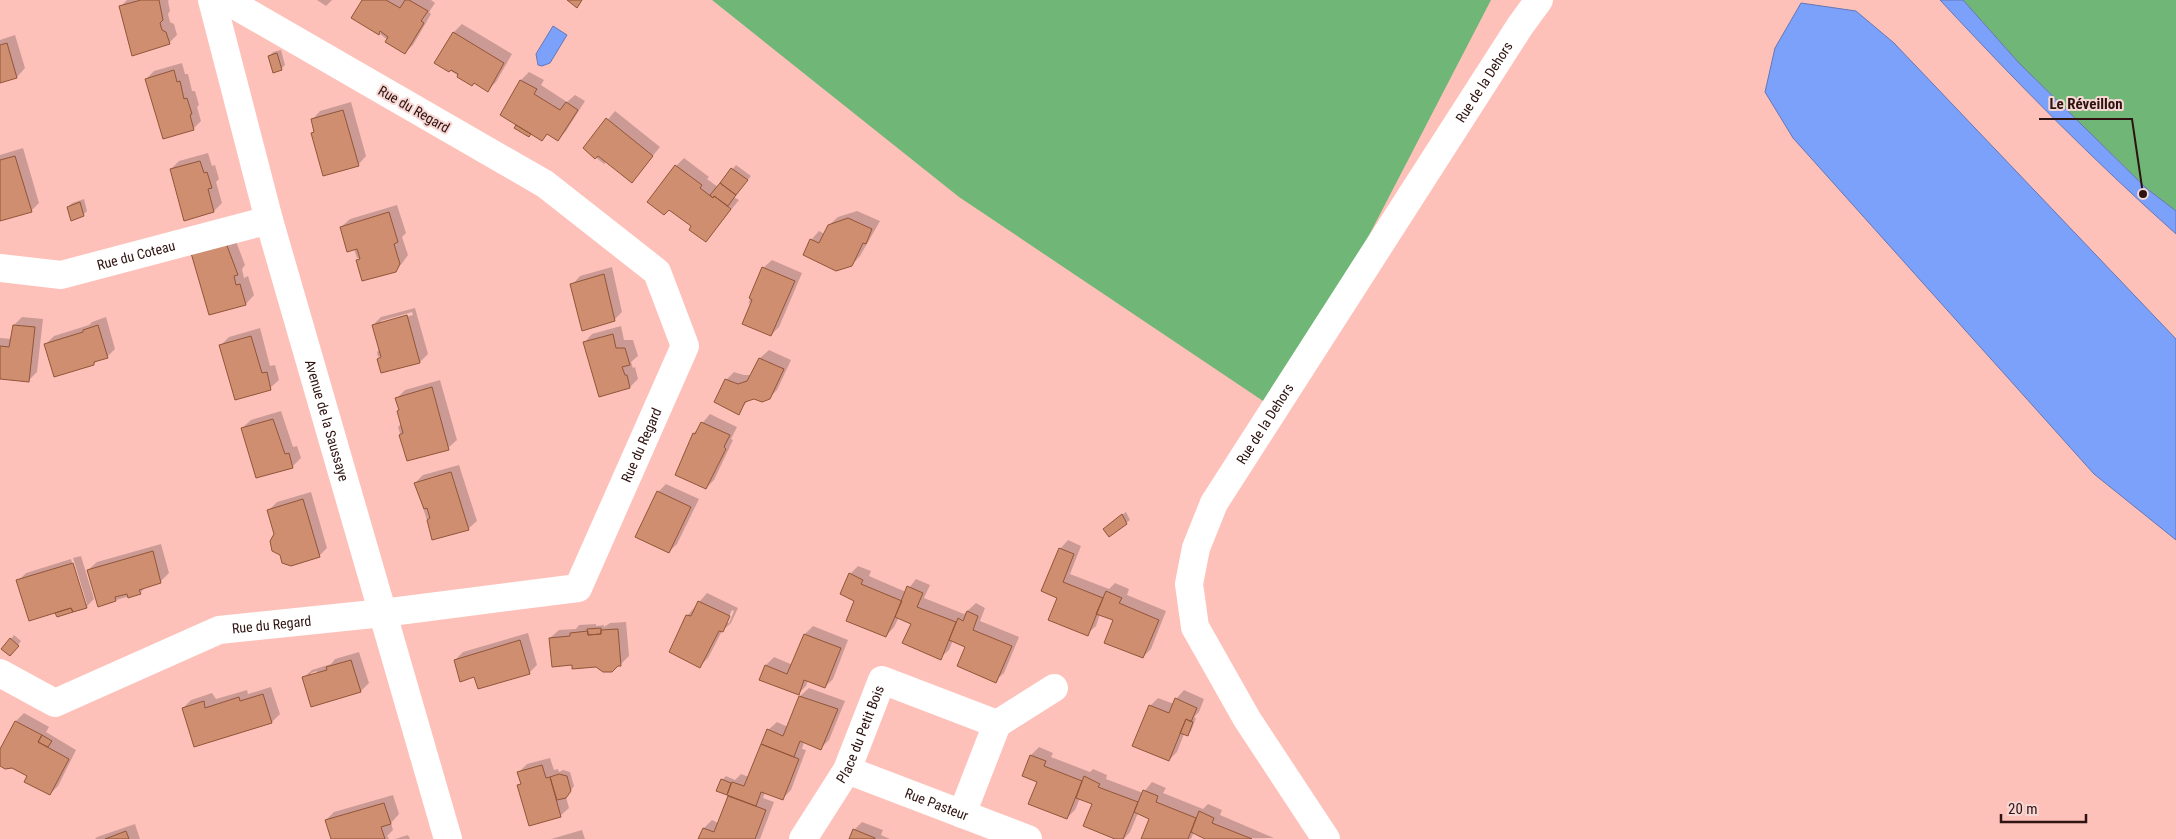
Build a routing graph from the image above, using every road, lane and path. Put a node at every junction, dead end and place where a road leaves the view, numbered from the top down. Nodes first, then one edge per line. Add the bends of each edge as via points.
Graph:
1 (212, 0) edge
2 (226, 0) edge
3 (1539, 0) edge
4 (270, 220) junction
5 (0, 268) edge
6 (383, 613) junction
7 (0, 673) edge
8 (1054, 688) dead end
9 (996, 724) junction
10 (847, 770) junction
11 (962, 814) junction
12 (448, 839) edge
13 (803, 839) edge
14 (1028, 839) edge
15 (1326, 839) edge

1 - 4 street, Avenue de la Saussaye
2 - 6 street, Rue du Regard via 545,184 657,272 685,346 578,588
3 - 15 street, Rue de la Dehors via 1214,503 1196,548 1189,584 1195,627 1247,720
4 - 5 street, Rue du Coteau via 61,275
4 - 6 street, Avenue de la Saussaye
6 - 7 street, Rue du Regard via 219,630 55,703
6 - 12 street, Avenue de la Saussaye
8 - 9 street
9 - 10 street, Place du Petit Bois via 882,680
9 - 11 street
10 - 11 street, Rue Pasteur
10 - 13 street, Place du Petit Bois
11 - 14 street, Rue Pasteur

